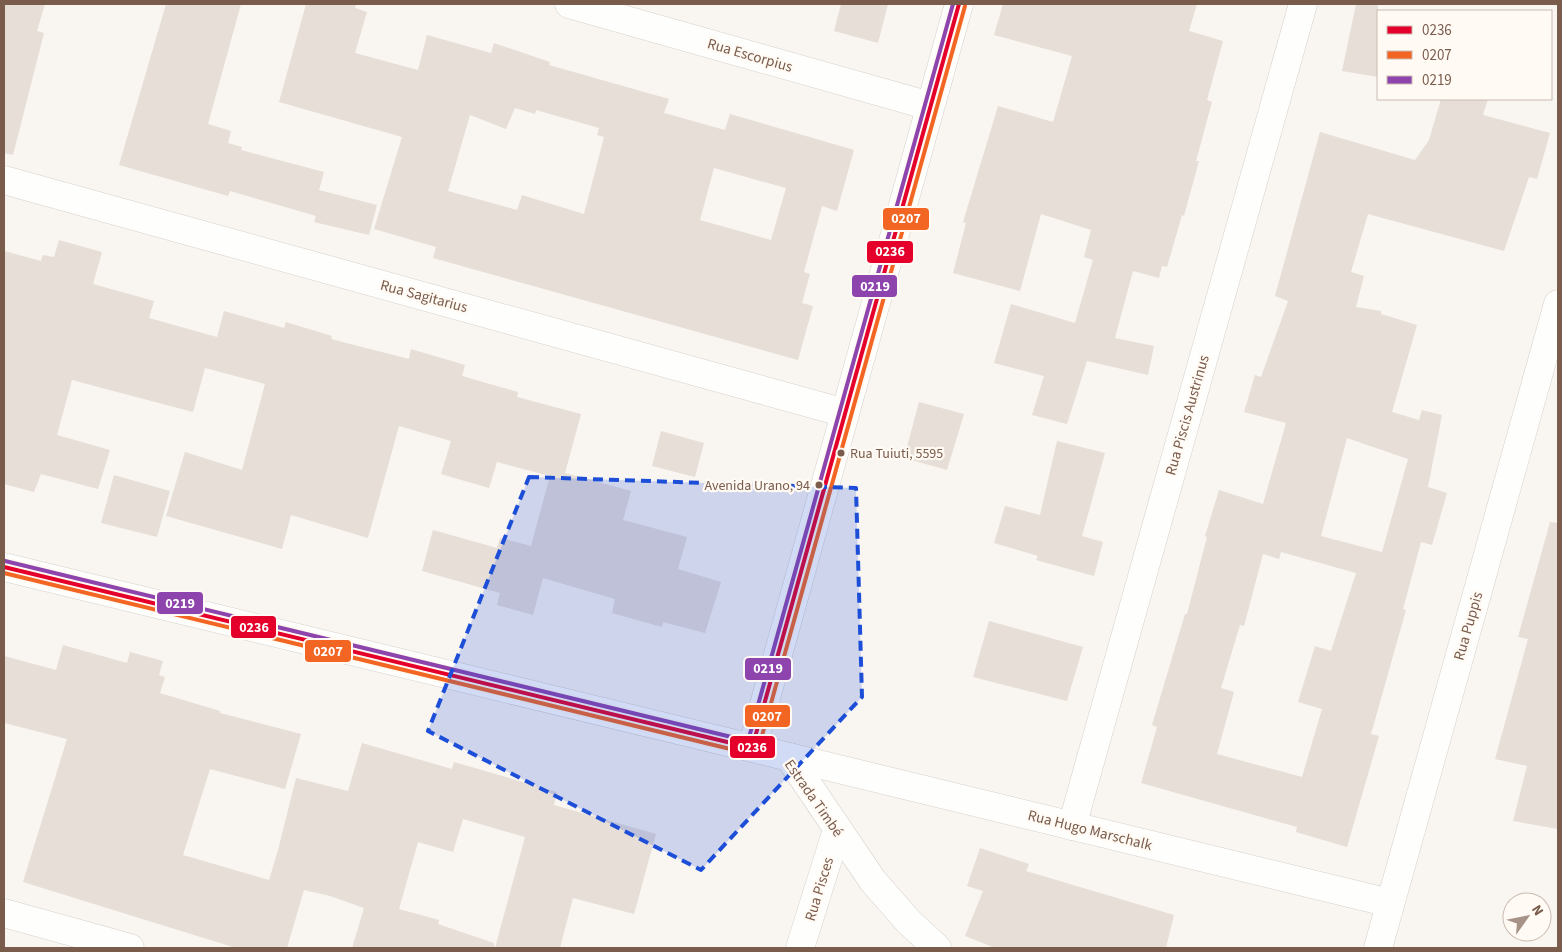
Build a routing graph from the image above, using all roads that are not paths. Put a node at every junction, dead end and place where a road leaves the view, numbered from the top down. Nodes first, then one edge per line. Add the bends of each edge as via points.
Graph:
1 (569, 4) edge
2 (959, 4) edge
3 (1303, 4) edge
4 (930, 106) junction
5 (4, 180) edge
6 (1558, 304) edge
7 (845, 413) junction
8 (4, 567) edge
9 (752, 748) junction
10 (789, 757) junction
11 (1072, 826) junction
12 (837, 830) junction
13 (1390, 903) junction
14 (4, 914) edge
15 (130, 948) edge
16 (800, 948) edge
17 (937, 948) edge
18 (1378, 948) edge

1 - 4 street, Rua Escorpius
2 - 4 street
3 - 11 street, Rua Piscis Austrinus
4 - 7 street
5 - 7 street, Rua Sagitarius
6 - 13 street, Rua Puppis
7 - 9 street
8 - 9 street, Estrada Timbé
9 - 10 street, Estrada Timbé
10 - 11 street, Rua Hugo Marschalk
10 - 12 street, Estrada Timbé
11 - 13 street, Rua Hugo Marschalk
12 - 16 street, Rua Pisces
12 - 17 street, Estrada Timbé via 873,881
13 - 18 street, Rua Puppis
14 - 15 street

